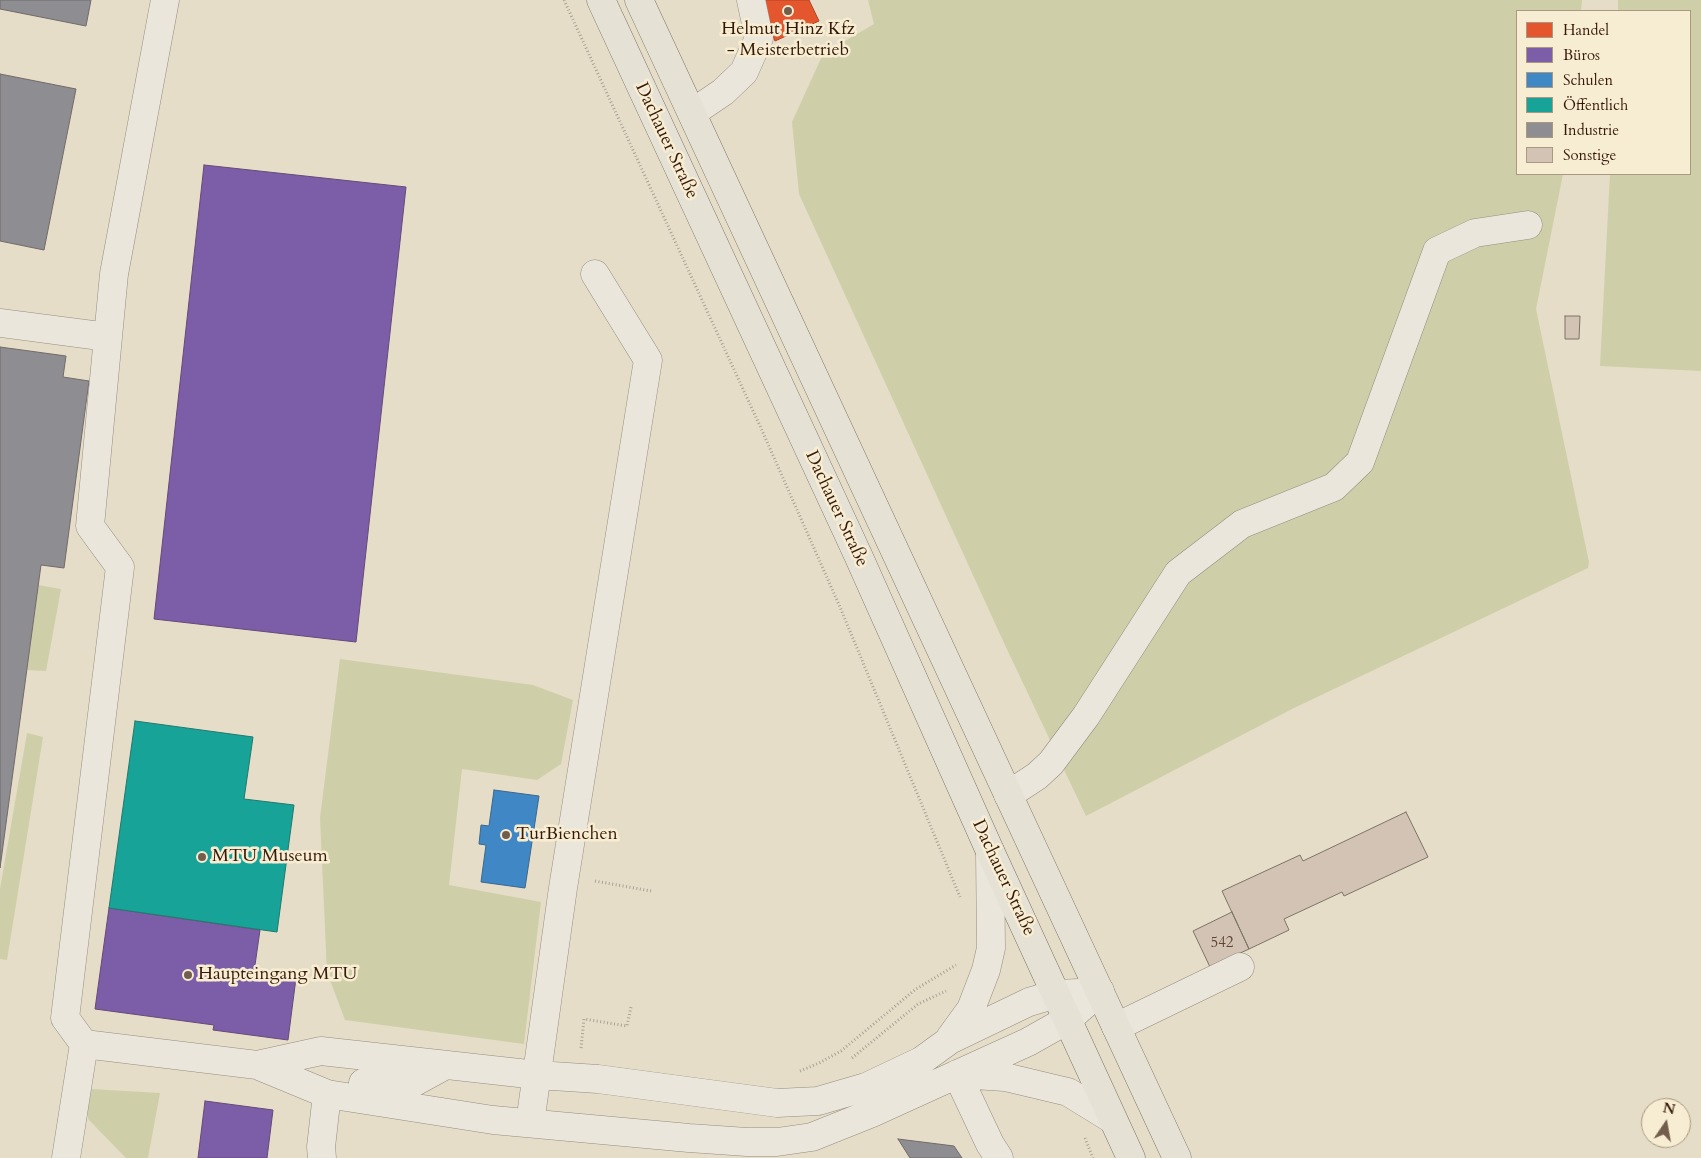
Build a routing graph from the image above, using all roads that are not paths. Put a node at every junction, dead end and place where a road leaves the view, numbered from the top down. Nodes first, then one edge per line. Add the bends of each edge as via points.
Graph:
1 (165, 0) edge
2 (600, 0) edge
3 (639, 0) edge
4 (751, 0) edge
5 (692, 112) junction
6 (1528, 225) dead end
7 (595, 274) dead end
8 (0, 322) edge
9 (108, 337) junction
10 (1008, 795) junction
11 (990, 851) junction
12 (1240, 967) dead end
13 (1100, 991) junction
14 (1056, 994) junction
15 (1067, 1020) junction
16 (1116, 1026) junction
17 (950, 1040) junction
18 (84, 1044) junction
19 (257, 1066) junction
20 (444, 1066) junction
21 (957, 1074) junction
22 (537, 1075) junction
23 (327, 1094) junction
24 (1112, 1118) junction
25 (530, 1124) junction
26 (66, 1158) edge
27 (322, 1158) edge
28 (999, 1158) edge
29 (1131, 1158) edge
30 (1178, 1158) edge

1 - 9 street via 114,274
2 - 11 main road, Dachauer Straße via 858,556
3 - 5 main road, Dachauer Straße
4 - 5 street via 760,38 744,72 723,92
5 - 10 main road, Dachauer Straße
6 - 10 street via 1475,233 1437,251 1360,462 1334,487 1242,524 1178,573 1086,716 1051,762 1037,776
7 - 22 street via 648,360 565,876
8 - 9 street
9 - 18 street via 90,526 120,567 65,1018
10 - 13 main road, Dachauer Straße
11 - 14 main road, Dachauer Straße
11 - 17 street via 989,960 971,1009
12 - 16 street
13 - 14 street
13 - 15 street
13 - 16 main road, Dachauer Straße
14 - 15 main road, Dachauer Straße
14 - 17 street via 1029,1002
15 - 21 street via 1028,1042
15 - 24 main road, Dachauer Straße
16 - 30 main road, Dachauer Straße
17 - 22 street via 921,1061 866,1087 818,1101 777,1103 598,1078
18 - 19 street
18 - 26 street
19 - 20 street via 321,1051
19 - 20 street via 396,1086 411,1084
19 - 23 street
20 - 22 street
21 - 24 street via 1005,1077 1068,1092
21 - 25 street via 812,1137 777,1142 699,1139
21 - 28 street
22 - 25 street
23 - 25 street
23 - 27 street
24 - 29 main road, Dachauer Straße

